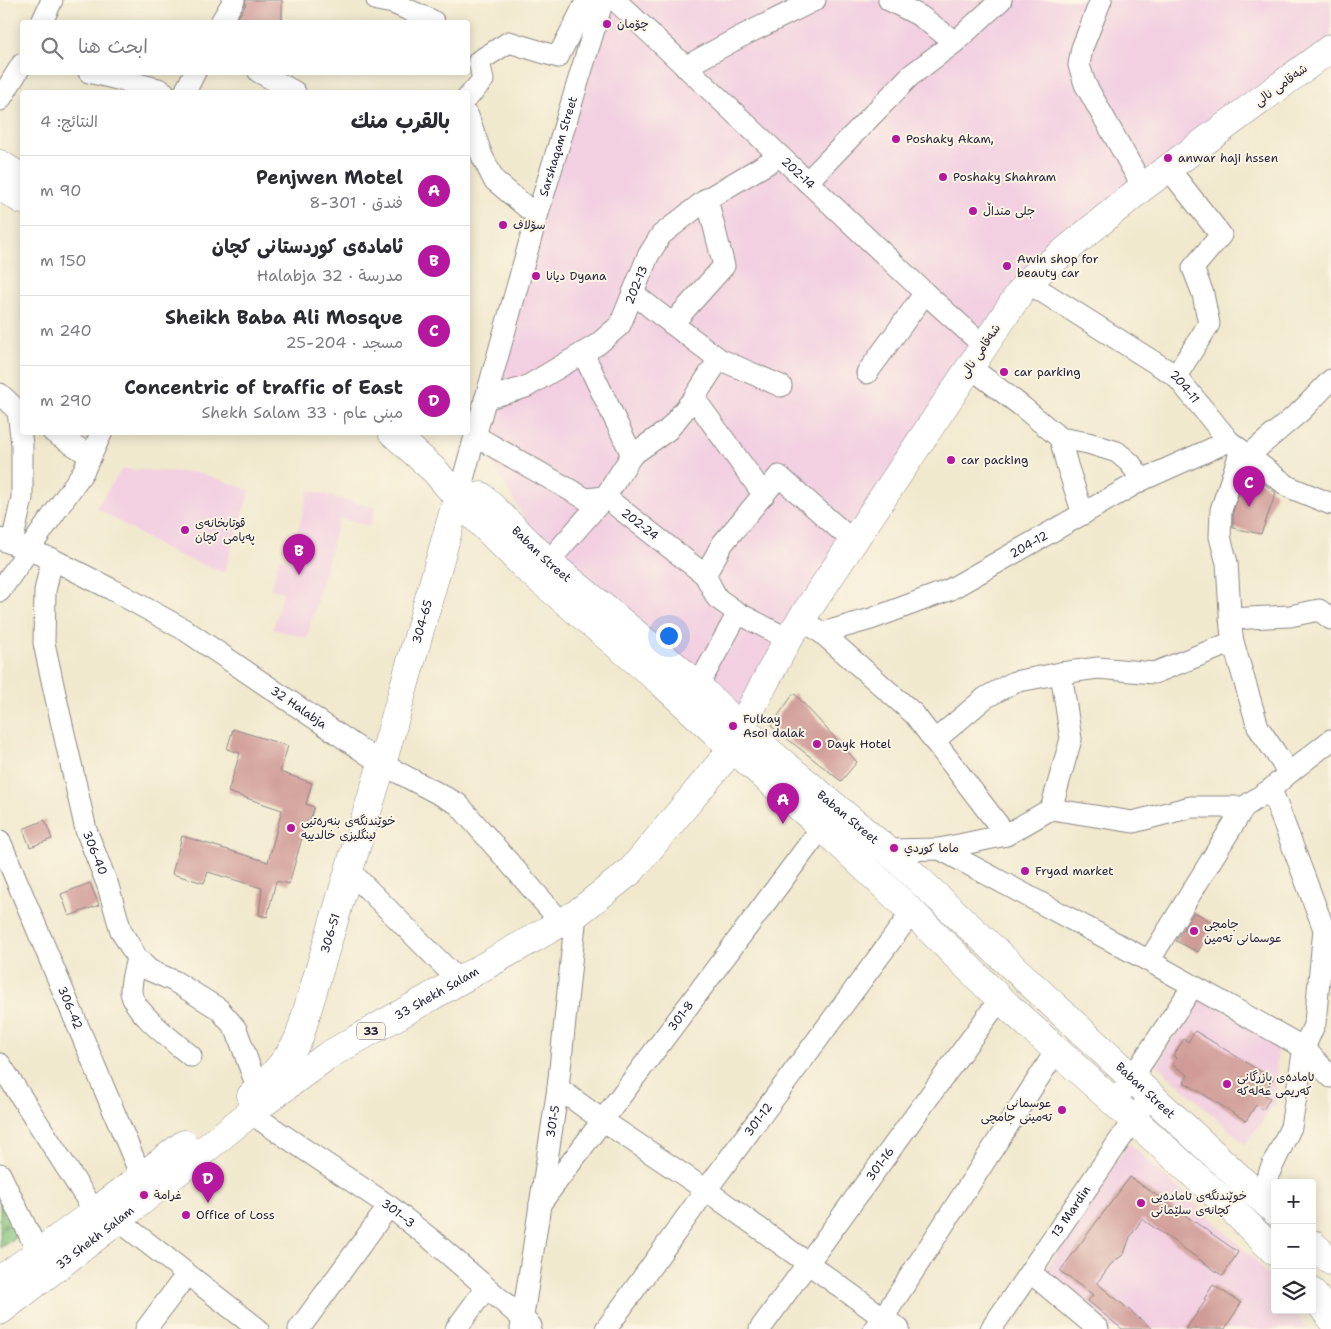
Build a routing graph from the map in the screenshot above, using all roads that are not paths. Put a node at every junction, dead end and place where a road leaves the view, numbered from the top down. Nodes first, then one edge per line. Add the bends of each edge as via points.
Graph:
1 (52, 0) edge
2 (234, 0) edge
3 (377, 0) edge
4 (587, 0) edge
5 (603, 0) edge
6 (615, 0) edge
7 (815, 0) edge
8 (889, 0) edge
9 (1001, 0) edge
10 (1101, 0) edge
11 (43, 20) edge
12 (222, 20) edge
13 (431, 20) edge
14 (955, 42) junction
15 (1331, 48) edge
16 (473, 56) edge
17 (20, 67) edge
18 (685, 68) junction
19 (101, 75) edge
20 (194, 75) edge
21 (264, 75) edge
22 (161, 90) edge
23 (186, 90) edge
24 (291, 90) edge
25 (470, 96) edge
26 (0, 100) edge
27 (470, 122) edge
28 (780, 156) junction
29 (0, 164) edge
30 (1168, 168) junction
31 (20, 177) edge
32 (807, 182) junction
33 (0, 186) edge
34 (1143, 187) junction
35 (707, 198) junction
36 (20, 199) edge
37 (537, 216) junction
38 (1027, 282) junction
39 (633, 292) junction
40 (925, 293) junction
41 (672, 324) junction
42 (583, 353) junction
43 (977, 356) junction
44 (719, 359) junction
45 (867, 373) dead end
46 (1176, 376) junction
47 (1331, 380) edge
48 (782, 386) dead end
49 (0, 394) edge
50 (694, 398) junction
51 (485, 399) junction
52 (20, 412) edge
53 (21, 435) edge
54 (58, 435) edge
55 (101, 435) edge
56 (395, 435) edge
57 (417, 435) edge
58 (474, 436) junction
59 (1060, 438) junction
60 (1240, 449) junction
61 (632, 455) junction
62 (91, 456) junction
63 (1142, 480) junction
64 (461, 488) junction
65 (764, 495) junction
66 (605, 497) junction
67 (1331, 504) edge
68 (1083, 514) junction
69 (854, 542) junction
70 (13, 544) edge
71 (52, 559) junction
72 (548, 562) junction
73 (705, 575) junction
74 (0, 591) edge
75 (738, 614) junction
76 (1230, 619) junction
77 (1331, 619) edge
78 (804, 631) junction
79 (1233, 642) junction
80 (1061, 672) junction
81 (698, 686) junction
82 (735, 737) junction
83 (1331, 740) edge
84 (934, 741) junction
85 (382, 764) junction
86 (1289, 773) junction
87 (1271, 789) junction
88 (1244, 807) junction
89 (1051, 809) junction
90 (822, 827) junction
91 (1006, 835) junction
92 (0, 841) edge
93 (940, 849) junction
94 (887, 850) junction
95 (349, 870) junction
96 (912, 912) junction
97 (569, 918) junction
98 (1327, 927) edge
99 (137, 958) junction
100 (1149, 961) junction
101 (459, 981) junction
102 (1193, 986) junction
103 (1000, 1000) junction
104 (306, 1014) junction
105 (352, 1042) junction
106 (1304, 1048) junction
107 (1056, 1051) junction
108 (191, 1056) dead end
109 (0, 1064) edge
110 (1331, 1077) edge
111 (1141, 1086) junction
112 (558, 1088) junction
113 (254, 1102) junction
114 (1124, 1111) junction
115 (602, 1120) junction
116 (187, 1153) junction
117 (0, 1174) edge
118 (141, 1176) junction
119 (706, 1190) junction
120 (1266, 1203) edge
121 (540, 1204) junction
122 (389, 1206) junction
123 (106, 1216) junction
124 (1271, 1248) edge
125 (38, 1252) junction
126 (807, 1263) junction
127 (1030, 1272) junction
128 (186, 1274) junction
129 (0, 1280) edge
130 (486, 1288) junction
131 (1316, 1297) edge
132 (0, 1311) edge
133 (1331, 1318) edge
134 (885, 1325) edge
135 (526, 1326) edge
136 (146, 1329) edge
137 (258, 1329) edge
138 (299, 1329) edge
139 (456, 1329) edge
140 (606, 1329) edge
141 (760, 1329) edge
142 (991, 1329) edge
143 (1098, 1329) edge

1 - 11 street
2 - 12 street
3 - 13 street
4 - 16 street via 558,57 508,42
5 - 37 street, Sarshaqam Street
6 - 18 street, 202-14
7 - 18 street
8 - 14 street via 920,16
9 - 14 street
10 - 34 street via 1082,48 1080,64 1085,84
14 - 32 street via 910,76
15 - 30 main road, شەقامی نالی
16 - 25 street via 483,80
17 - 26 street
18 - 28 street, 202-14
19 - 22 street
20 - 23 street
21 - 24 street
27 - 37 street via 494,180
28 - 32 street, 202-14
28 - 35 street, 202-13
29 - 31 main road
30 - 34 main road, شەقامی نالی
30 - 46 street via 1221,235 1193,268 1209,324
32 - 40 street, 202-14
33 - 36 main road
34 - 38 main road, شەقامی نالی
35 - 39 street, 202-13 via 661,235
35 - 41 street via 724,266
37 - 51 street, Sarshaqam Street
38 - 43 main road, شەقامی نالی
38 - 46 street, 204-11
39 - 41 street
39 - 42 street, 202-13 via 620,325
40 - 43 street, 202-14
40 - 45 street
41 - 44 street
42 - 51 street, 202-13 via 526,387
42 - 61 street
43 - 59 street, 202-14 via 1020,405
43 - 69 main road, شەقامی نالی
44 - 48 street
44 - 50 street
46 - 60 street, 204-11
47 - 60 street via 1302,410
49 - 52 street
50 - 61 street via 668,430
50 - 65 street
51 - 58 street, Sarshaqam Street
53 - 70 street via 22,498
54 - 62 street
55 - 62 street
56 - 64 main road via 435,471
57 - 64 main road, Baban Street
58 - 64 street, Sarshaqam Street
58 - 66 street via 586,499
59 - 63 street via 1116,452 1130,463
59 - 68 street
60 - 63 street, 204-12
60 - 67 street, 204-11 via 1289,487
60 - 76 street via 1221,510 1220,537 1227,563
61 - 66 street
62 - 70 street via 83,472
63 - 68 street, 204-12
64 - 72 main road, Baban Street
64 - 82 main road via 471,513 527,569 661,682
64 - 85 main road, 304-65
65 - 69 street via 780,476
65 - 73 street via 723,543
66 - 72 street
66 - 73 street, 202-24
68 - 78 street, 204-12 via 949,590 871,619
69 - 78 main road, شەقامی نالی
70 - 71 street, 32 Halabja
70 - 74 street
71 - 85 street, 32 Halabja via 185,630
71 - 99 street, 306-40 via 44,591 44,643 86,830 122,932
72 - 81 main road, Baban Street
73 - 75 street, 202-24 via 717,598
75 - 78 street, 202-24
75 - 81 street
76 - 77 street via 1290,616 1319,610
76 - 79 street
78 - 82 main road, شەقامی نالی
78 - 84 street, 202-24 via 914,714
79 - 80 street via 1154,673 1098,668
79 - 86 street via 1258,727
80 - 84 street via 1014,682 986,698
80 - 89 street via 1071,739
81 - 82 main road, Baban Street
82 - 90 main road
82 - 94 main road, Baban Street
82 - 97 main road, 33 Shekh Salam / 33 via 716,770 631,871
83 - 86 street
84 - 91 street, 202-24
85 - 95 main road, 306-51
85 - 97 street, 32 Halabja via 458,804
86 - 87 street
87 - 88 street
87 - 98 street
88 - 89 street via 1191,806 1133,822
88 - 100 street
89 - 91 street
90 - 96 main road
90 - 115 street, 301-8
91 - 93 street
92 - 118 street, 306-42
93 - 94 street
93 - 100 street
94 - 111 main road, Baban Street
95 - 101 street
95 - 104 main road, 306-51
96 - 103 main road
96 - 119 street, 301-12
97 - 101 main road, 33 Shekh Salam / 33
97 - 112 street, 301-5
98 - 106 street via 1316,1023
99 - 108 street via 131,990 133,1000 159,1029
99 - 113 street, 306-40 via 149,970 220,1009 236,1030
100 - 102 street
101 - 105 main road, 33 Shekh Salam / 33
102 - 106 street
102 - 111 street, 13 Mardin
103 - 107 main road
103 - 126 street, 301-16
104 - 105 main road via 314,1028 328,1038
104 - 113 main road, 306-51 via 290,1054
105 - 113 main road, 33 Shekh Salam / 33
106 - 110 street
106 - 120 street via 1290,1127
107 - 114 main road
107 - 134 street
109 - 123 street
111 - 114 street, 13 Mardin
111 - 120 main road, Baban Street
112 - 115 street
112 - 121 street, 301-5
113 - 116 main road, 33 Shekh Salam / 33
113 - 122 street, 301--3
114 - 124 main road
114 - 127 street, 13 Mardin
115 - 119 street
115 - 121 street, 301-8
116 - 118 main road, 33 Shekh Salam / 33
116 - 123 main road, 33 Shekh Salam / 33
117 - 125 street
118 - 123 main road, 33 Shekh Salam / 33
119 - 126 street
119 - 140 street, 301-12
121 - 135 street, 301-5
122 - 130 street, 301--3
122 - 138 street
123 - 125 main road, 33 Shekh Salam / 33
123 - 128 street
123 - 132 main road, 33 Shekh Salam / 33
125 - 129 main road, 33 Shekh Salam / 33
126 - 134 street
126 - 141 street, 301-16
127 - 142 street, 13 Mardin
127 - 143 street
128 - 136 street
128 - 137 street
130 - 135 street, 301--3
130 - 139 street
131 - 133 main road

